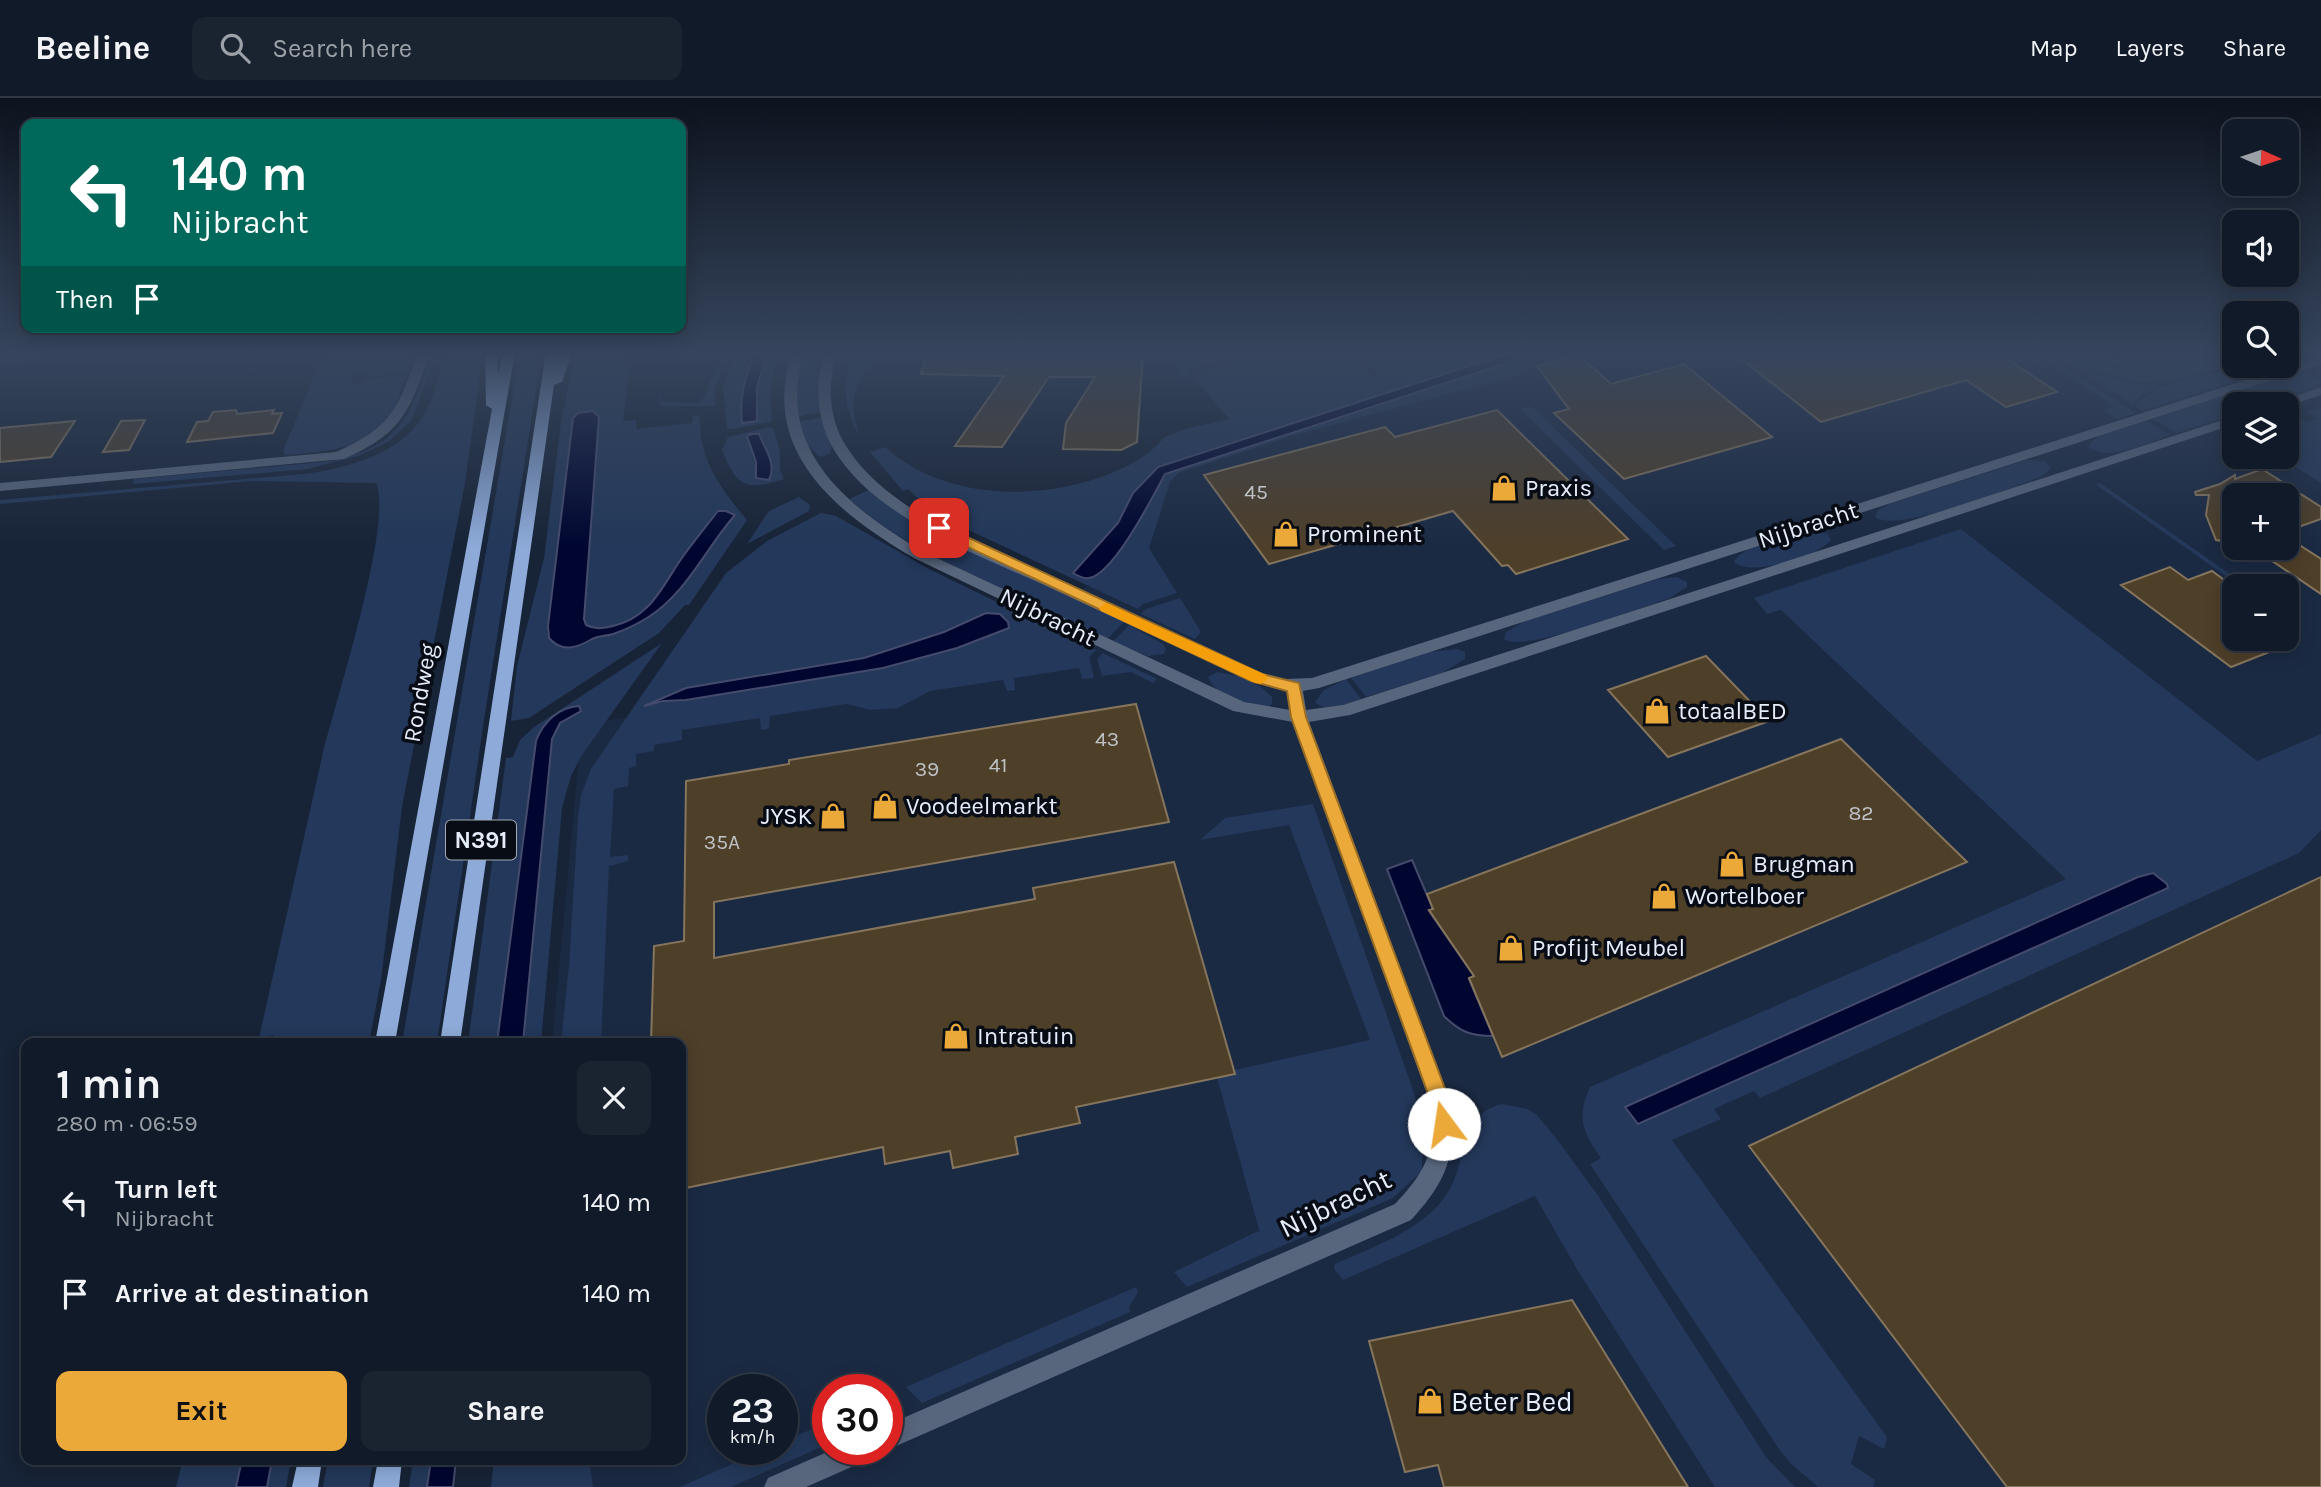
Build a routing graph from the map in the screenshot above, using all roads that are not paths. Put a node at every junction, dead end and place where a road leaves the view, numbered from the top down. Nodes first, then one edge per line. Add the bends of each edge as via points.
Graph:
1 (399, 417) edge
2 (494, 417) edge
3 (498, 417) edge
4 (543, 417) edge
5 (544, 417) edge
6 (790, 417) edge
7 (828, 417) edge
8 (2145, 417) edge
9 (542, 422) junction
10 (2222, 423) edge
11 (495, 434) junction
12 (835, 468) junction
13 (0, 487) edge
14 (1294, 687) junction
15 (1299, 717) junction
16 (386, 1038) edge
17 (451, 1038) edge
18 (903, 1431) edge
19 (309, 1465) edge
20 (389, 1465) edge
21 (827, 1465) edge
22 (305, 1487) edge
23 (386, 1487) edge
24 (777, 1487) edge

1 - 13 street via 363,446 339,456
2 - 11 main road, N391
3 - 11 main road, Rondweg / N391
4 - 9 main road, N391
5 - 9 main road, N391
6 - 12 street, Nijbracht via 804,452
7 - 12 street, Nijbracht
8 - 14 street, Nijbracht
9 - 17 main road, N391
10 - 15 street, Nijbracht via 1343,711
11 - 16 main road, Rondweg / N391
12 - 14 street, Nijbracht via 956,538 1256,677
12 - 15 street, Nijbracht via 846,506 871,527 919,555 1239,707
14 - 15 street, Nijbracht
15 - 18 street, Nijbracht via 1440,1102 1444,1140 1429,1185 1403,1212
19 - 22 main road
20 - 23 main road
21 - 24 street

